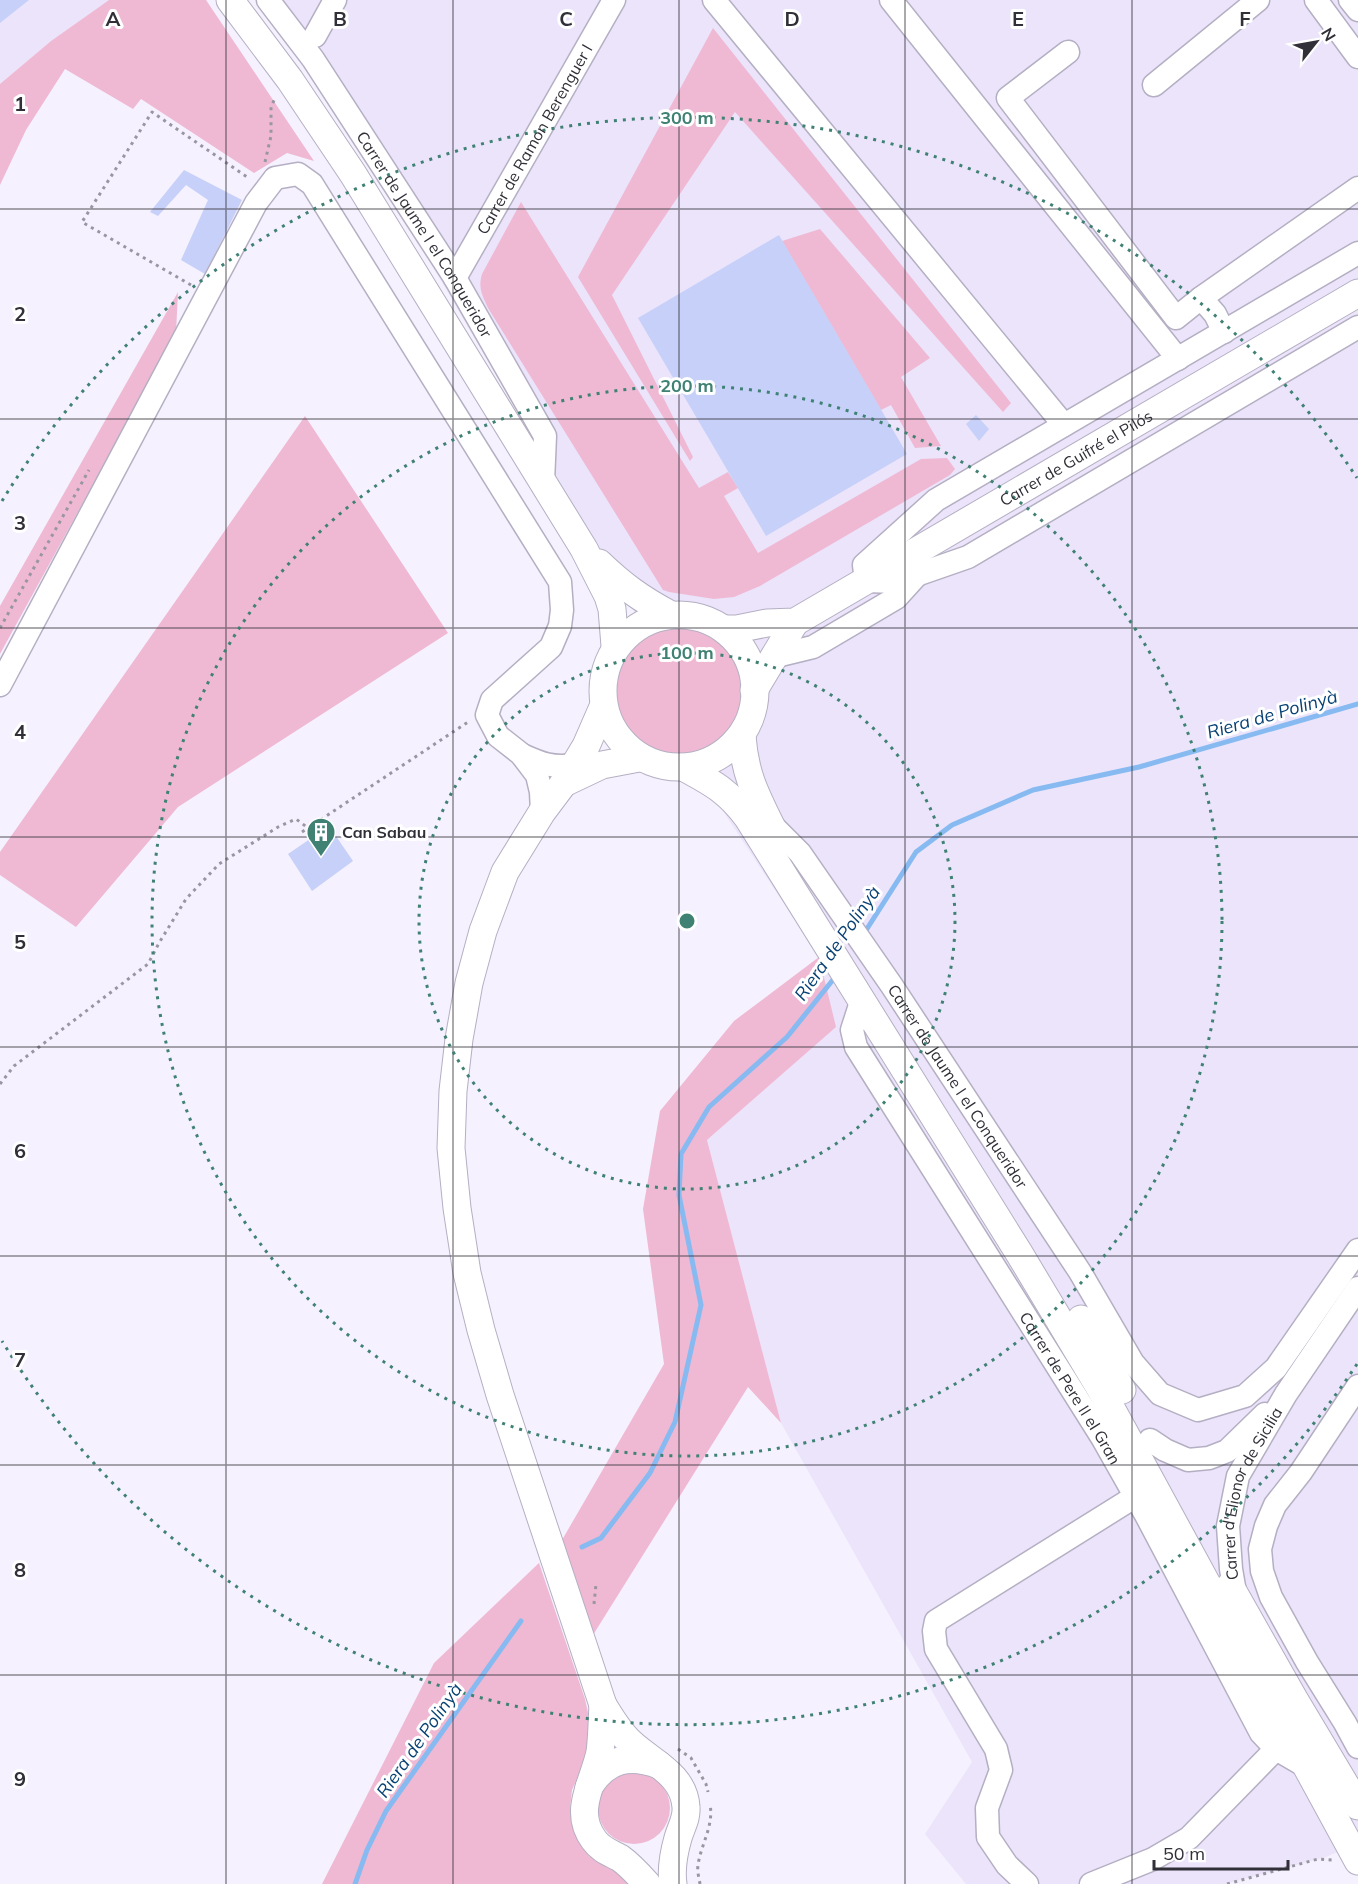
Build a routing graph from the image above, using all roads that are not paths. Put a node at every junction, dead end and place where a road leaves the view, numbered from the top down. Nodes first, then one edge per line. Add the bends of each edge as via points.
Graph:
1 (230, 0) edge
2 (268, 0) edge
3 (614, 0) edge
4 (714, 0) edge
5 (891, 0) edge
6 (1258, 0) edge
7 (1316, 0) edge
8 (1350, 0) edge
9 (326, 5) edge
10 (1358, 10) edge
11 (315, 36) dead end
12 (1068, 52) dead end
13 (1358, 57) edge
14 (1154, 85) dead end
15 (1358, 188) edge
16 (1358, 253) edge
17 (455, 278) junction
18 (1358, 293) edge
19 (1201, 298) junction
20 (1358, 327) edge
21 (1224, 332) junction
22 (1178, 359) junction
23 (1064, 425) junction
24 (543, 482) junction
25 (584, 549) junction
26 (916, 576) junction
27 (867, 581) junction
28 (671, 615) junction
29 (795, 622) junction
30 (725, 629) junction
31 (615, 646) junction
32 (776, 656) junction
33 (0, 685) edge
34 (754, 690) junction
35 (603, 707) junction
36 (742, 736) junction
37 (520, 754) junction
38 (639, 758) junction
39 (685, 768) junction
40 (569, 775) junction
41 (542, 812) junction
42 (768, 821) junction
43 (835, 948) junction
44 (858, 987) junction
45 (1358, 1250) edge
46 (1358, 1288) edge
47 (1133, 1363) joint
48 (1358, 1386) edge
49 (1286, 1394) junction
50 (1150, 1440) junction
51 (1136, 1496) junction
52 (1236, 1598) junction
53 (1280, 1675) junction
54 (603, 1705) junction
55 (1357, 1745) edge
56 (1276, 1749) junction
57 (660, 1765) junction
58 (1307, 1767) junction
59 (587, 1791) junction
60 (1358, 1806) edge
61 (678, 1837) junction
62 (621, 1859) junction
63 (1348, 1861) edge
64 (647, 1884) edge
65 (673, 1884) edge
66 (1027, 1884) edge
67 (1091, 1884) edge

1 - 24 main road via 353,174
2 - 17 street, Carrer de Jaume I el Conqueridor via 314,59
3 - 17 street, Carrer de Ramon Berenguer I
4 - 23 street
5 - 22 street
6 - 14 street
7 - 13 street
8 - 10 street
9 - 11 street
12 - 19 street via 1008,98 1176,318
15 - 19 street
16 - 21 street
17 - 24 street, Carrer de Jaume I el Conqueridor via 545,436
18 - 27 main road, Carrer de Guifré el Pilós
19 - 21 street
20 - 26 street via 968,556
21 - 22 street
22 - 23 street
23 - 27 street via 936,500 864,565
24 - 25 main road
25 - 28 main road via 623,586
25 - 31 main road via 608,596
26 - 27 street via 896,582
26 - 32 street via 896,598 813,647
27 - 29 main road, Carrer de Guifré el Pilós
28 - 30 main road via 705,619
28 - 31 main road via 649,621
29 - 30 main road, Carrer de Guifré el Pilós
29 - 32 main road
30 - 34 main road via 747,658
31 - 35 main road via 604,673
32 - 34 main road
33 - 37 street via 261,196 275,178 298,174 312,184 560,582 560,626 551,647 492,700 487,714 498,736
34 - 36 main road via 752,715
35 - 38 main road via 611,726
35 - 40 main road
36 - 39 main road via 716,758
36 - 42 main road via 747,773
37 - 40 street via 547,766 561,767
37 - 41 street via 537,775
38 - 39 main road
38 - 40 main road
39 - 43 main road via 736,801
40 - 41 main road
41 - 54 main road via 505,872 474,962 459,1038 452,1148 467,1273 481,1330
42 - 43 main road
42 - 47 street, Carrer de Jaume I el Conqueridor via 800,853 892,986 1080,1272
43 - 44 main road
44 - 50 main road via 1012,1208
44 - 51 street, Carrer de Pere II el Gran via 852,1030 856,1047 1104,1439
44 - 58 main road via 1100,1388
45 - 47 street, Carrer d'Elionor de Sicilia via 1276,1368 1245,1396 1198,1410 1160,1394
46 - 49 street, Carrer d'Elionor de Sicilia
48 - 55 street via 1275,1505 1260,1549 1271,1597
49 - 50 street, Carrer d'Elionor de Sicilia via 1227,1451 1209,1458 1188,1460
49 - 52 street, Carrer d'Elionor de Sicilia via 1238,1476 1228,1526
50 - 52 main road
51 - 56 street, Carrer de Pere II el Gran via 1261,1733
51 - 66 street via 936,1621 936,1649 996,1749 1001,1770 987,1809 988,1837 1007,1865
52 - 53 main road
53 - 55 street
53 - 60 main road
54 - 57 main road via 630,1743
54 - 59 main road via 600,1752
56 - 58 street, Carrer de Pere II el Gran
56 - 67 street via 1189,1838 1153,1859
57 - 59 main road via 643,1759 609,1765
57 - 61 main road via 673,1776 686,1807
58 - 63 main road
59 - 62 main road via 586,1826 594,1841
61 - 62 main road via 654,1857 638,1861
61 - 65 main road
62 - 64 main road

